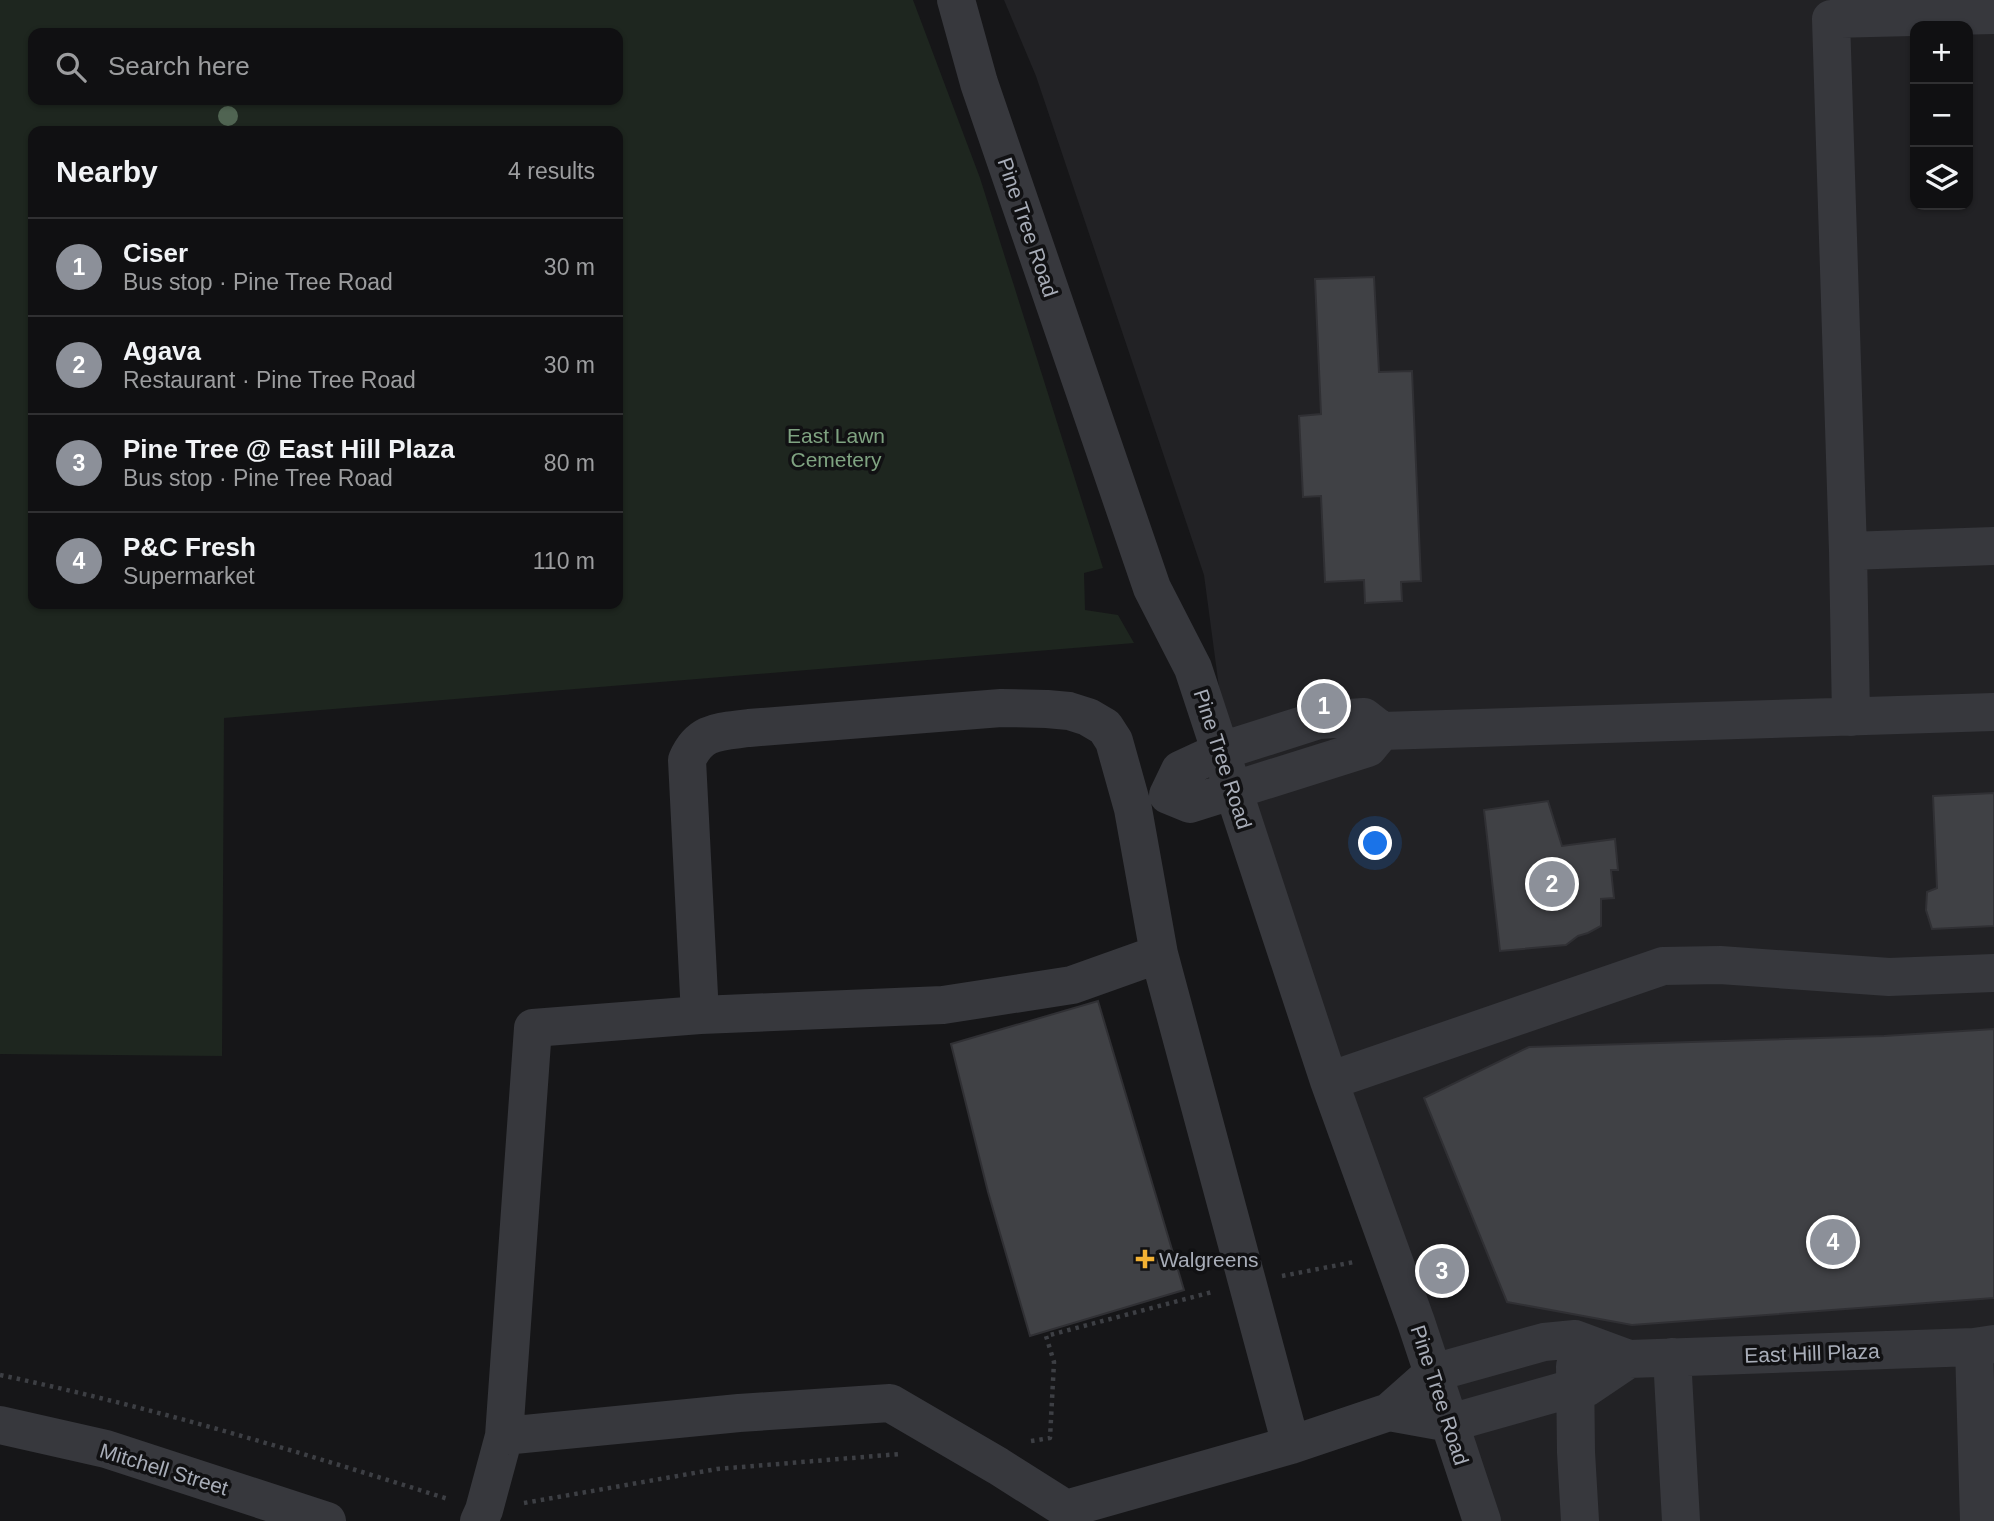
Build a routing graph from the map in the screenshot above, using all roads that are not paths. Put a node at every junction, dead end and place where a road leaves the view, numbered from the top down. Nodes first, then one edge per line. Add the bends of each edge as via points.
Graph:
1 (956, 0) edge
2 (1994, 15) edge
3 (1994, 546) edge
4 (1848, 551) junction
5 (1994, 712) edge
6 (1851, 717) junction
7 (1382, 731) junction
8 (1221, 751) junction
9 (1233, 792) junction
10 (1168, 795) junction
11 (1133, 809) junction
12 (1159, 954) junction
13 (1994, 973) edge
14 (700, 1014) junction
15 (1329, 1080) junction
16 (1575, 1339) junction
17 (1984, 1346) edge
18 (1672, 1357) junction
19 (1629, 1359) junction
20 (1433, 1373) junction
21 (1576, 1389) junction
22 (1389, 1412) junction
23 (1450, 1423) junction
24 (0, 1426) edge
25 (504, 1436) junction
26 (1291, 1444) junction
27 (1072, 1515) edge
28 (327, 1521) edge
29 (479, 1521) edge
30 (1482, 1521) edge
31 (1580, 1521) edge
32 (1681, 1521) edge
33 (1979, 1521) edge

1 - 8 street, Pine Tree Road via 979,83 1152,588 1193,668
2 - 4 street via 1831,19
3 - 4 street
4 - 6 street
5 - 6 street
6 - 7 street
7 - 8 street via 1364,717 1334,718
7 - 9 street via 1368,748
8 - 9 street, Pine Tree Road
8 - 10 street via 1180,770
9 - 10 street via 1190,804
9 - 15 street, Pine Tree Road
10 - 11 street
11 - 12 street
11 - 14 street via 1114,741 1105,727 1069,711 1001,708 749,728 702,737 687,760
12 - 14 street via 1072,985 943,1005
12 - 26 street
13 - 15 street via 1889,977 1720,965 1663,966
14 - 25 street via 533,1028
15 - 20 street, Pine Tree Road
16 - 19 street, East Hill Plaza
16 - 20 street, East Hill Plaza via 1544,1342
16 - 21 street
17 - 18 street, East Hill Plaza
17 - 33 street
18 - 19 street, East Hill Plaza
18 - 32 street
19 - 21 street via 1586,1388
20 - 22 street
20 - 23 street, Pine Tree Road
21 - 23 street
21 - 31 street
22 - 23 street
22 - 26 street
23 - 30 street, Pine Tree Road
24 - 28 street, Mitchell Street via 106,1449
25 - 27 street via 890,1403
25 - 29 street
26 - 27 street

